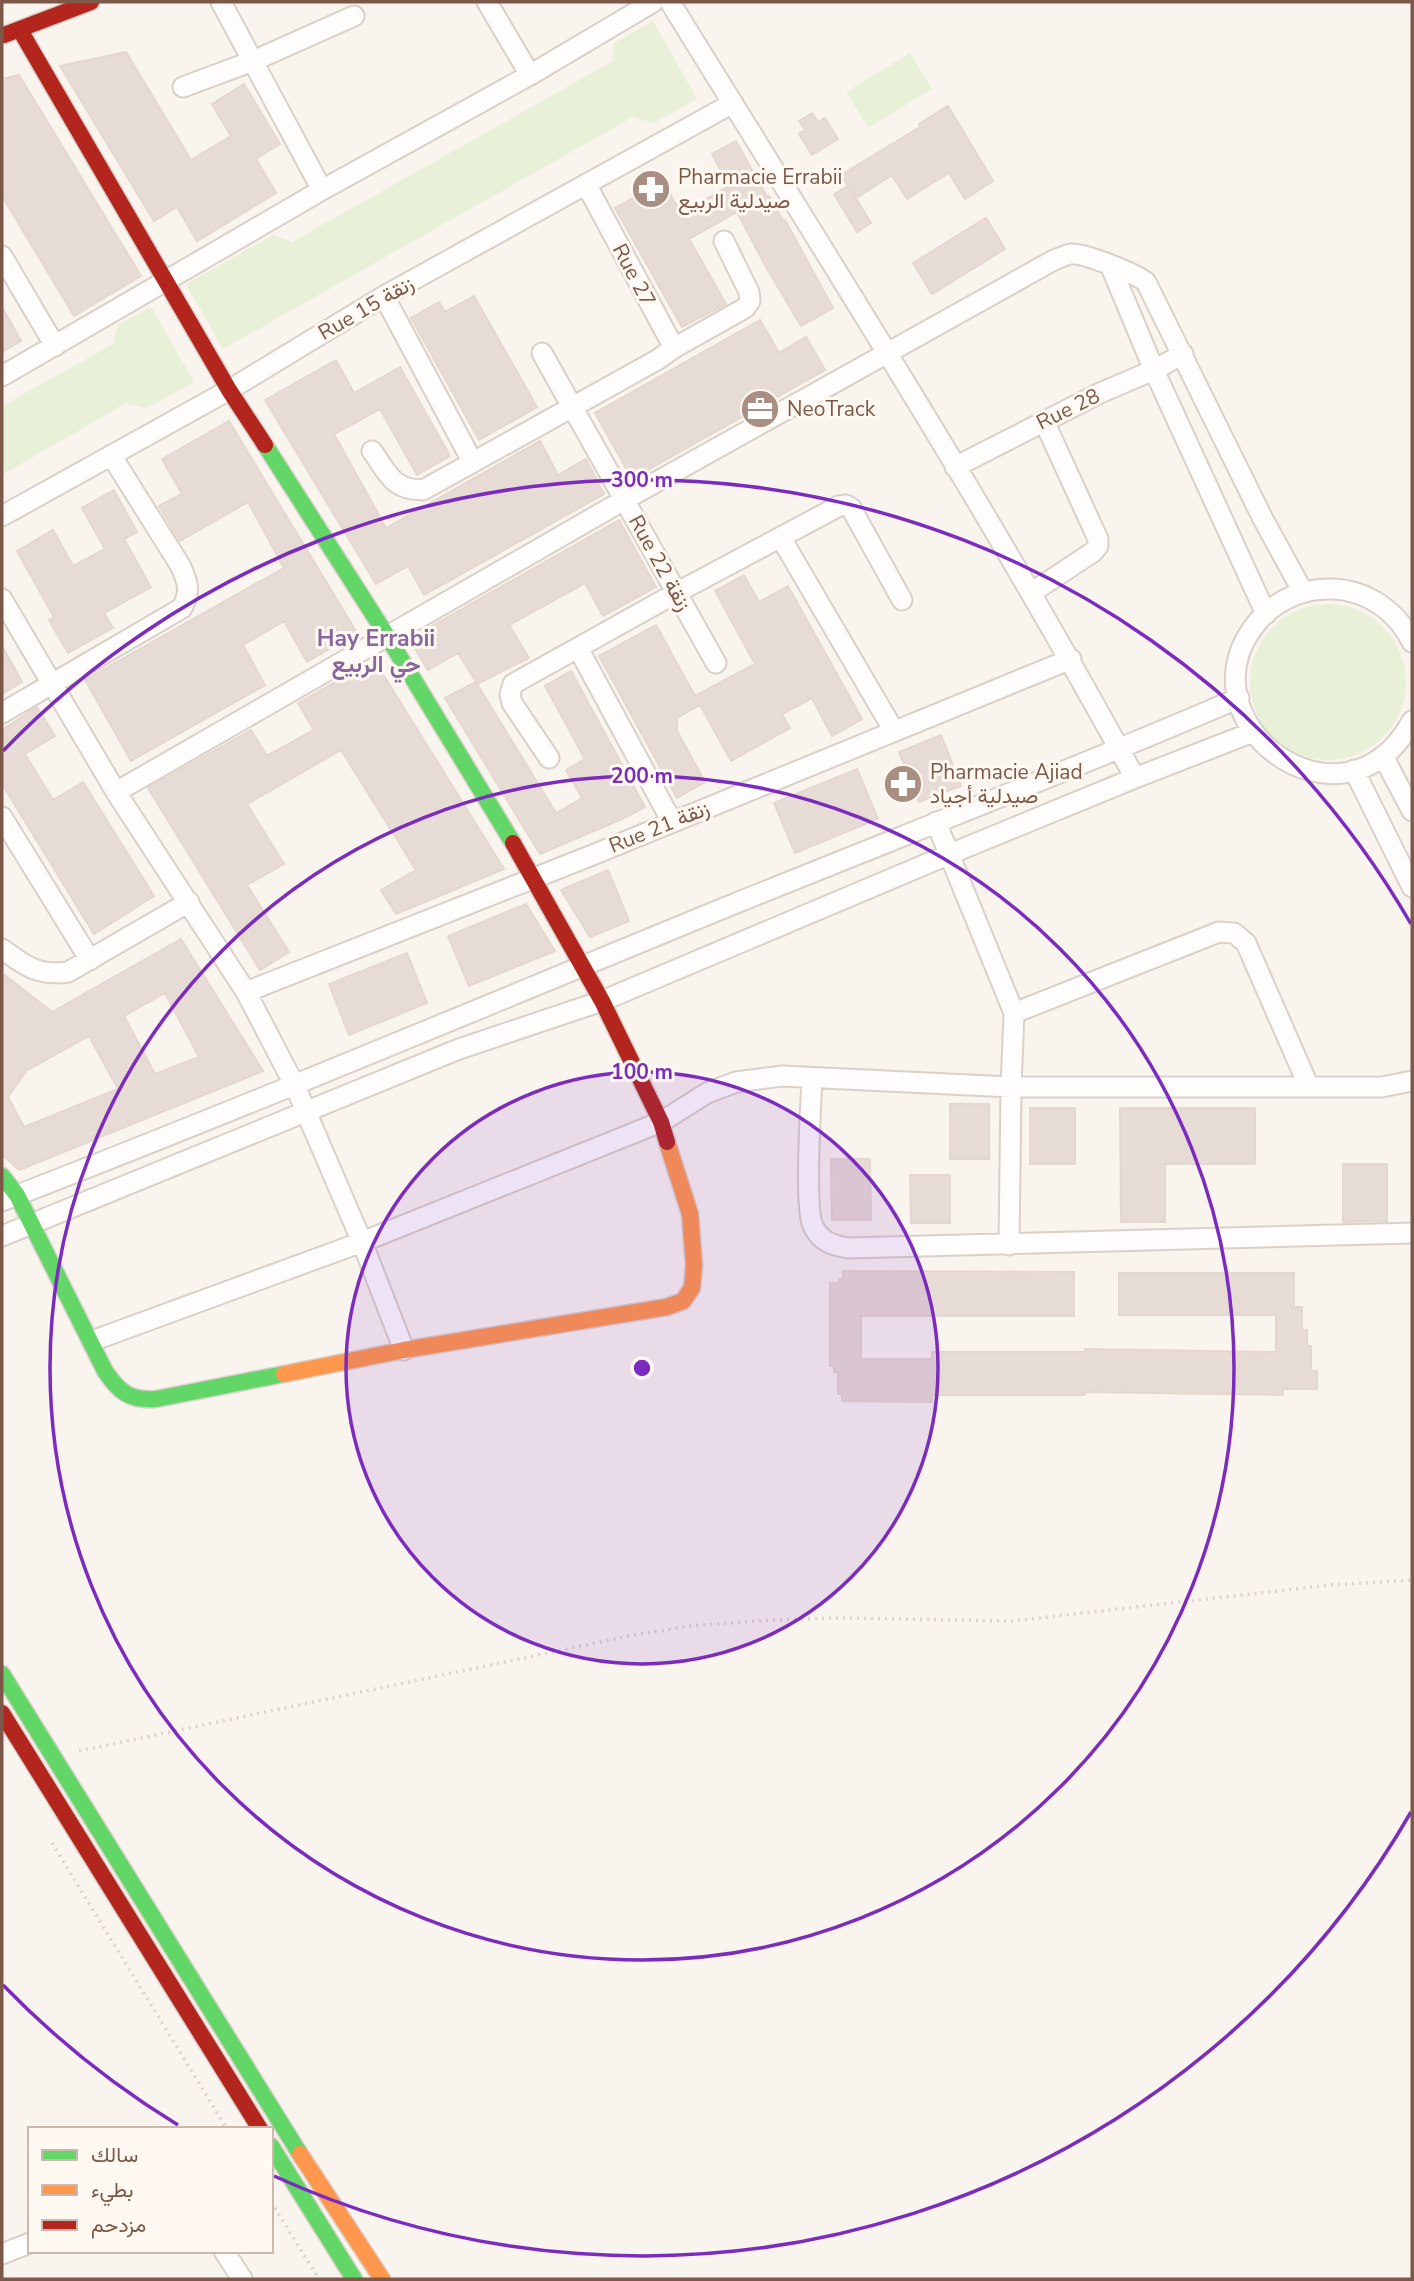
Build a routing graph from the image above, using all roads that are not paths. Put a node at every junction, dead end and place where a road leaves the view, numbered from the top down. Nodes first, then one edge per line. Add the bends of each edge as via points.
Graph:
1 (91, 2) edge
2 (221, 2) edge
3 (487, 2) edge
4 (653, 2) edge
5 (670, 2) edge
6 (354, 16) dead end
7 (20, 30) junction
8 (2, 35) edge
9 (253, 61) junction
10 (530, 75) junction
11 (183, 87) dead end
12 (733, 103) junction
13 (586, 184) junction
14 (322, 190) junction
15 (724, 241) dead end
16 (2, 256) edge
17 (1111, 267) junction
18 (166, 281) junction
19 (384, 296) junction
20 (55, 346) junction
21 (674, 348) junction
22 (542, 353) dead end
23 (888, 354) junction
24 (1183, 354) junction
25 (1154, 370) junction
26 (2, 376) edge
27 (229, 390) junction
28 (573, 406) junction
29 (1044, 421) junction
30 (372, 451) dead end
31 (111, 455) junction
32 (472, 461) junction
33 (955, 467) junction
34 (624, 500) junction
35 (2, 516) edge
36 (781, 538) junction
37 (1303, 592) junction
38 (676, 593) junction
39 (1031, 593) junction
40 (2, 599) edge
41 (902, 600) dead end
42 (1266, 614) junction
43 (387, 636) junction
44 (1411, 637) edge
45 (578, 648) junction
46 (1071, 659) junction
47 (716, 663) dead end
48 (51, 682) junction
49 (1239, 698) junction
50 (2, 713) edge
51 (1412, 721) edge
52 (894, 731) junction
53 (1253, 732) junction
54 (1120, 750) junction
55 (1384, 756) junction
56 (549, 758) dead end
57 (1354, 770) junction
58 (1135, 778) junction
59 (116, 792) junction
60 (1412, 811) edge
61 (2, 817) edge
62 (672, 822) junction
63 (936, 822) junction
64 (950, 854) junction
65 (534, 878) junction
66 (1412, 887) edge
67 (189, 902) junction
68 (2, 949) edge
69 (90, 960) junction
70 (582, 967) junction
71 (246, 992) junction
72 (602, 1001) junction
73 (1014, 1013) junction
74 (812, 1078) junction
75 (1412, 1081) edge
76 (295, 1086) junction
77 (1011, 1087) junction
78 (1309, 1087) junction
79 (307, 1112) junction
80 (661, 1122) junction
81 (2, 1176) edge
82 (10, 1198) edge
83 (33, 1224) junction
84 (1412, 1233) edge
85 (2, 1236) edge
86 (362, 1242) junction
87 (1009, 1245) junction
88 (92, 1341) junction
89 (404, 1350) junction
90 (2, 1674) edge
91 (2, 1713) edge
92 (259, 2127) edge
93 (273, 2149) edge
94 (28, 2244) edge
95 (225, 2253) edge
96 (2, 2254) edge
97 (242, 2279) edge
98 (354, 2279) edge
99 (382, 2279) edge

1 - 7 street
2 - 9 street
3 - 10 street
4 - 10 street
5 - 12 street
6 - 9 street
7 - 8 street
7 - 18 street
9 - 11 street
9 - 14 street
10 - 14 street
12 - 13 street, Rue 15 زنقة
12 - 23 street
13 - 19 street, Rue 15 زنقة
13 - 21 street, Rue 27
14 - 18 street
15 - 21 street via 750,301
16 - 20 street
17 - 23 street via 1069,254
17 - 24 street via 1146,282
17 - 25 street
18 - 20 street
18 - 27 street
19 - 27 street, Rue 15 زنقة
19 - 32 street
20 - 26 street
21 - 28 street
22 - 28 street, Rue 22 زنقة
23 - 33 street
23 - 34 street
24 - 25 street, Rue 28
24 - 37 street
25 - 29 street, Rue 28
25 - 42 street
27 - 31 street, Rue 15 زنقة
27 - 43 street
28 - 32 street
28 - 34 street, Rue 22 زنقة
29 - 33 street, Rue 28
29 - 39 street via 1098,546
30 - 32 street via 398,486 410,490 423,490
31 - 35 street, Rue 15 زنقة
31 - 48 street via 180,565 188,595 182,608
33 - 39 street
34 - 38 street, Rue 22 زنقة
34 - 43 street
36 - 38 street
36 - 41 street via 846,505
36 - 52 street
37 - 42 street
37 - 44 street via 1336,589 1358,593 1387,609
38 - 45 street
38 - 47 street, Rue 22 زنقة
39 - 46 street
40 - 48 street
42 - 49 street via 1243,648 1237,678
43 - 59 street
43 - 65 street
45 - 56 street via 511,688 512,703
45 - 62 street
46 - 52 street, Rue 21 زنقة
46 - 54 street
48 - 50 street
48 - 59 street
49 - 53 street
49 - 54 street
51 - 55 street
52 - 62 street, Rue 21 زنقة
53 - 57 street via 1270,752 1304,770
53 - 58 street
54 - 58 street
54 - 63 street
55 - 57 street
55 - 60 street
57 - 66 street
58 - 64 street
59 - 67 street
61 - 69 street
62 - 65 street, Rue 21 زنقة
63 - 64 street
63 - 70 street
64 - 72 street
64 - 73 street
65 - 70 street
65 - 71 street, Rue 21 زنقة
67 - 69 street
67 - 71 street
68 - 69 street via 29,968 50,974 68,972
70 - 72 street
70 - 76 street
71 - 76 street
72 - 79 street via 459,1049
72 - 80 street
73 - 77 street
73 - 78 street via 1219,932 1234,933 1246,943
74 - 77 street
74 - 80 street via 782,1076 736,1082 707,1093
74 - 87 street via 810,1200 812,1224 821,1238 848,1248
75 - 78 street via 1382,1087
76 - 79 street
76 - 82 street
77 - 78 street
77 - 87 street
79 - 83 street
79 - 86 street
80 - 86 street
80 - 89 street via 690,1214 694,1265 692,1288 683,1301
81 - 82 street
82 - 83 street
83 - 85 street
83 - 88 street
84 - 87 street
86 - 88 street
86 - 89 street
88 - 89 street via 116,1387 138,1401
90 - 99 street
91 - 92 street
93 - 98 street
94 - 96 street
95 - 97 street

